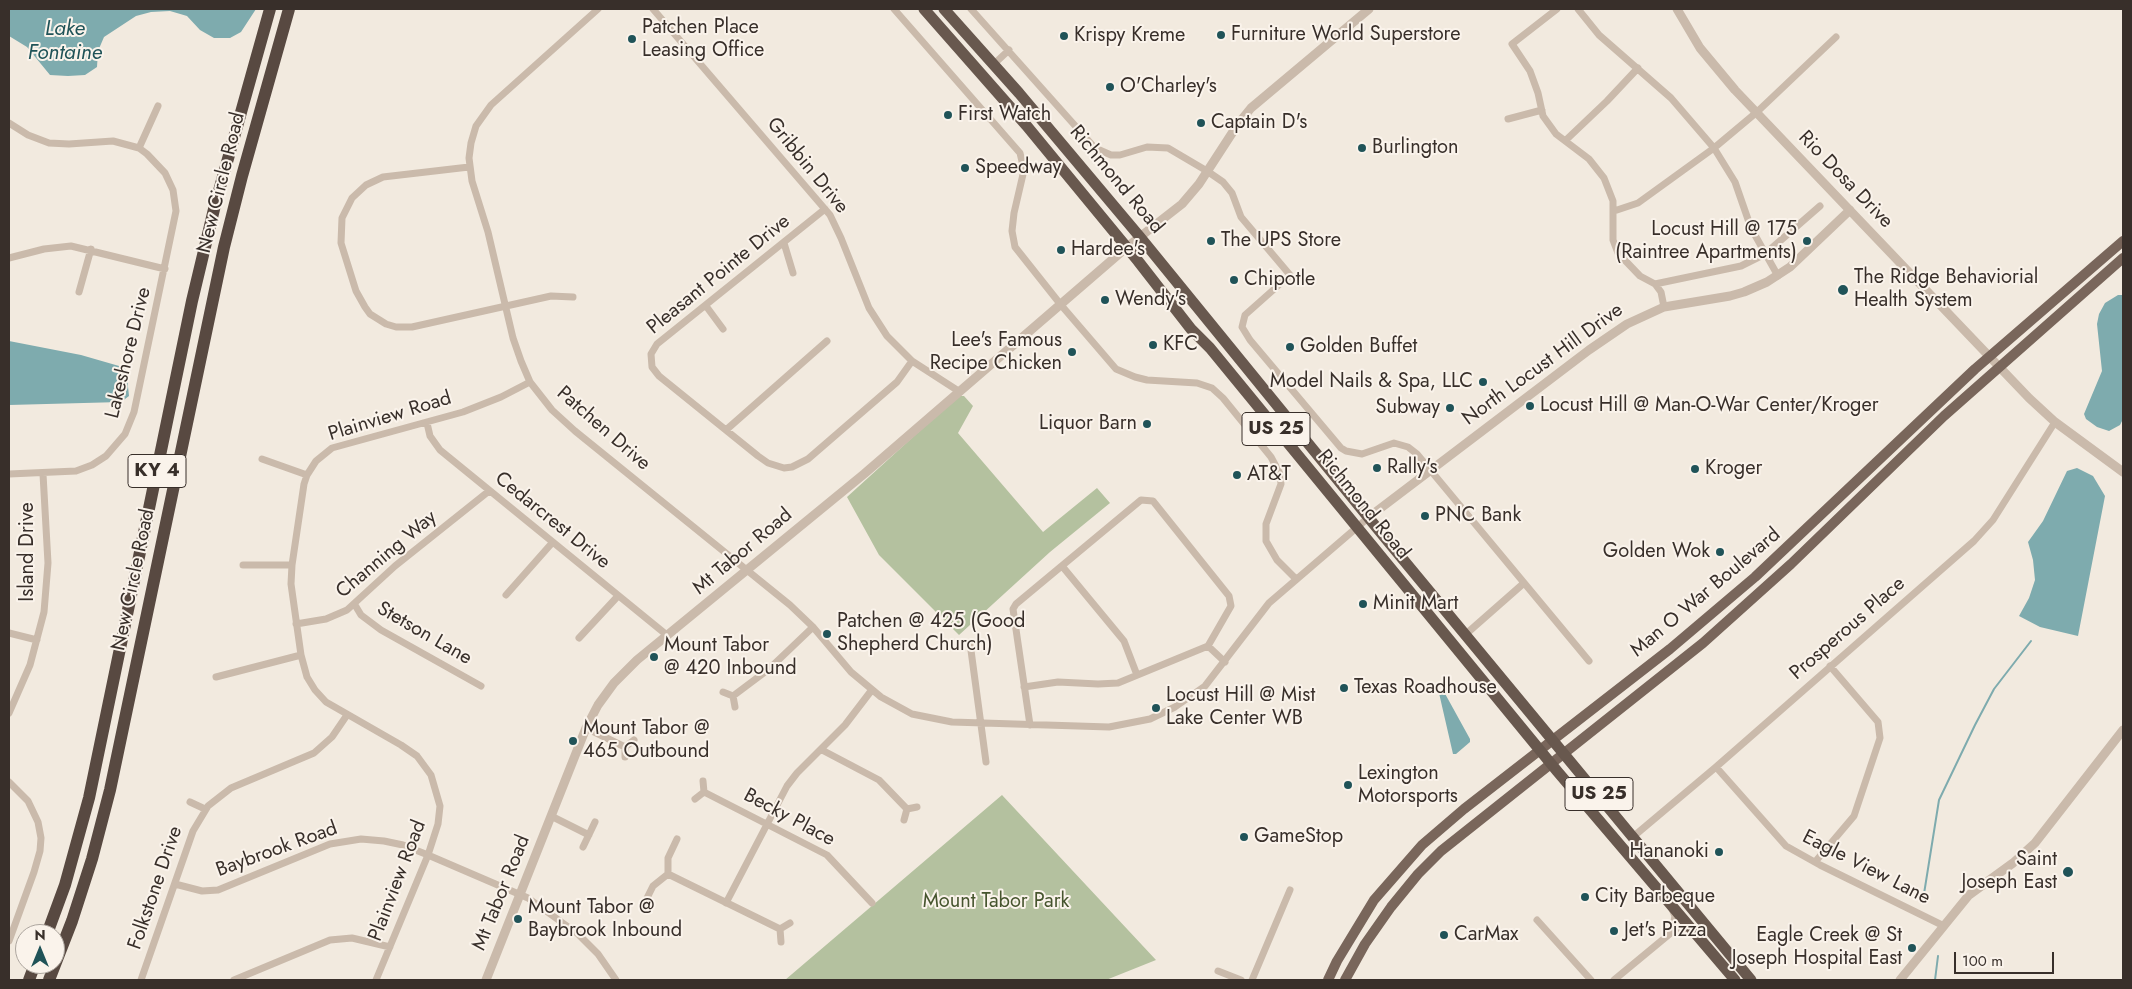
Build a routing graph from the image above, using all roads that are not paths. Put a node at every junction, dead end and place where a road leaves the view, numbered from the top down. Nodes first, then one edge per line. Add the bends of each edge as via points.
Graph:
1 (270, 9) edge
2 (289, 9) edge
3 (598, 9) edge
4 (653, 9) edge
5 (894, 9) edge
6 (924, 9) edge
7 (944, 9) edge
8 (971, 9) edge
9 (1369, 9) edge
10 (1557, 9) edge
11 (1578, 9) edge
12 (1677, 9) edge
13 (1836, 37) dead end
14 (1010, 50) junction
15 (994, 64) junction
16 (1638, 68) junction
17 (158, 106) dead end
18 (1542, 110) junction
19 (1756, 112) junction
20 (1508, 119) dead end
21 (9, 123) edge
22 (1566, 140) junction
23 (139, 148) junction
24 (1714, 148) junction
25 (469, 167) junction
26 (1207, 171) junction
27 (1820, 206) dead end
28 (825, 209) junction
29 (1850, 210) junction
30 (1614, 211) junction
31 (1140, 237) junction
32 (2123, 241) edge
33 (784, 243) junction
34 (1127, 247) junction
35 (91, 249) junction
36 (1766, 254) junction
37 (9, 258) edge
38 (2123, 258) edge
39 (165, 268) junction
40 (793, 273) dead end
41 (1778, 276) junction
42 (1655, 284) junction
43 (80, 292) dead end
44 (573, 297) dead end
45 (1061, 305) junction
46 (506, 306) junction
47 (706, 306) junction
48 (1664, 306) junction
49 (724, 328) dead end
50 (827, 341) dead end
51 (1990, 356) junction
52 (912, 361) junction
53 (1999, 366) junction
54 (530, 382) junction
55 (960, 392) junction
56 (2055, 422) junction
57 (427, 423) junction
58 (726, 430) junction
59 (262, 459) dead end
60 (1430, 470) junction
61 (2123, 472) edge
62 (9, 474) edge
63 (43, 474) junction
64 (307, 475) junction
65 (489, 491) junction
66 (1369, 517) junction
67 (1358, 528) junction
68 (552, 543) junction
69 (243, 565) dead end
70 (292, 565) junction
71 (1062, 566) junction
72 (749, 570) junction
73 (1296, 580) junction
74 (1524, 583) junction
75 (506, 595) dead end
76 (618, 596) junction
77 (355, 605) junction
78 (296, 624) junction
79 (813, 628) junction
80 (9, 633) edge
81 (1466, 634) junction
82 (668, 636) junction
83 (579, 638) dead end
84 (37, 640) junction
85 (970, 643) dead end
86 (1208, 646) junction
87 (301, 655) junction
88 (1589, 661) dead end
89 (1224, 662) junction
90 (1830, 666) junction
91 (1137, 675) junction
92 (216, 677) dead end
93 (482, 686) dead end
94 (1024, 687) junction
95 (871, 691) junction
96 (722, 692) dead end
97 (733, 696) junction
98 (735, 707) dead end
99 (9, 713) edge
100 (347, 715) junction
101 (981, 723) junction
102 (1030, 725) junction
103 (586, 728) junction
104 (2123, 730) edge
105 (1553, 739) junction
106 (634, 740) dead end
107 (625, 747) junction
108 (822, 750) junction
109 (1539, 750) junction
110 (1564, 752) junction
111 (625, 757) dead end
112 (986, 762) dead end
113 (1551, 764) junction
114 (1716, 767) junction
115 (703, 781) dead end
116 (9, 782) edge
117 (704, 792) junction
118 (695, 798) dead end
119 (190, 802) dead end
120 (917, 807) dead end
121 (206, 809) junction
122 (907, 810) junction
123 (551, 816) junction
124 (904, 820) dead end
125 (596, 822) dead end
126 (767, 824) junction
127 (589, 835) junction
128 (1634, 836) junction
129 (677, 839) dead end
130 (583, 847) dead end
131 (428, 855) junction
132 (1815, 862) junction
133 (668, 874) junction
134 (175, 884) junction
135 (1290, 890) dead end
136 (521, 894) junction
137 (726, 903) junction
138 (872, 903) dead end
139 (644, 904) dead end
140 (1672, 908) junction
141 (1536, 920) dead end
142 (790, 923) dead end
143 (51, 924) edge
144 (1944, 926) junction
145 (780, 929) junction
146 (1672, 932) junction
147 (1692, 932) junction
148 (9, 941) edge
149 (781, 942) dead end
150 (390, 947) junction
151 (1218, 971) dead end
152 (49, 980) edge
153 (141, 980) edge
154 (234, 980) edge
155 (376, 980) edge
156 (486, 980) edge
157 (616, 980) edge
158 (1241, 980) edge
159 (1252, 980) edge
160 (1328, 980) edge
161 (1345, 980) edge
162 (1591, 980) edge
163 (1614, 980) edge
164 (1735, 980) edge
165 (1751, 980) edge
166 (1900, 980) edge

1 - 143 highway, New Circle Road / KY 4 via 215,205 192,301 89,798
2 - 152 highway, New Circle Road / KY 4 via 224,247 110,790 92,859
3 - 25 street, Patchen Drive via 485,112 473,134
4 - 28 street, Gribbin Drive
5 - 45 street via 1020,153 1024,170 1014,213 1012,231 1015,247
6 - 34 highway, Richmond Road / US 25
7 - 15 highway, Richmond Road / US 25
8 - 14 street
9 - 26 street, Mt Tabor Road via 1251,108
10 - 18 street via 1512,44 1530,71
11 - 16 street via 1599,35
12 - 19 street, Rio Dosa Drive via 1700,48
13 - 19 street
14 - 15 street
14 - 26 street via 1095,148 1110,155 1120,155 1147,147 1162,147
15 - 31 highway, Richmond Road / US 25
16 - 22 street
16 - 24 street via 1671,98
17 - 23 street
18 - 20 street
18 - 22 street via 1556,134
19 - 24 street
19 - 29 street, Rio Dosa Drive
21 - 23 street, Lakeshore Drive via 28,136 49,143 113,141
22 - 30 street via 1589,159 1604,178
23 - 39 street, Lakeshore Drive via 165,173 176,200 175,222
24 - 30 street via 1638,202
24 - 36 street via 1735,182 1750,228
25 - 46 street, Patchen Drive
25 - 46 street via 393,175 366,185 346,207 341,228 342,248 360,301 370,314 386,324 412,327
26 - 31 street, Mt Tabor Road via 1182,204
26 - 60 street via 1232,193 1241,217 1290,275 1245,315 1242,326 1250,340 1341,448 1362,454 1390,443 1399,444 1417,454
27 - 36 street
28 - 33 street, Pleasant Pointe Drive
28 - 52 street, Gribbin Drive via 841,238 869,308 887,336
29 - 41 street, North Locust Hill Drive
29 - 51 street, Rio Dosa Drive
30 - 42 street via 1612,240 1618,254 1640,276
31 - 34 street, Mt Tabor Road
31 - 66 highway, Richmond Road / US 25
32 - 51 main road, Man O War Boulevard
33 - 40 street
33 - 47 street, Pleasant Pointe Drive
34 - 45 street, Mt Tabor Road
34 - 67 highway, Richmond Road / US 25 via 1191,329
35 - 37 street, Lakeshore Drive via 62,246
35 - 39 street, Lakeshore Drive
35 - 43 street
36 - 41 street
36 - 42 street via 1741,266
38 - 53 main road, Man O War Boulevard
39 - 63 street, Lakeshore Drive via 134,412 125,434 106,456 92,465 68,472
41 - 48 street, North Locust Hill Drive via 1744,292
42 - 48 street via 1661,292
44 - 46 street via 551,296
45 - 55 street, Mt Tabor Road
45 - 73 street via 1116,369 1147,380 1204,384 1223,398 1277,466 1281,484 1266,524 1266,542 1277,560
46 - 54 street, Patchen Drive
47 - 49 street
47 - 58 street, Pleasant Pointe Drive via 657,344 650,360 659,376
48 - 60 street, North Locust Hill Drive via 1627,324 1589,350
50 - 58 street
51 - 53 street, Rio Dosa Drive
51 - 105 main road, Man O War Boulevard via 1755,577 1663,654
52 - 55 street, Gribbin Drive
52 - 58 street, Pleasant Pointe Drive via 897,382 801,464 784,468 768,463
53 - 56 street, Rio Dosa Drive
53 - 110 main road, Man O War Boulevard via 1717,631
54 - 57 street, Plainview Road via 487,403
54 - 72 street, Patchen Drive via 552,410 575,431
55 - 72 street, Mt Tabor Road
56 - 61 street, Rio Dosa Drive
56 - 90 street, Prosperous Place via 1986,529
57 - 64 street, Plainview Road via 332,448 321,456
57 - 65 street, Cedarcrest Drive via 430,436 440,450
59 - 64 street
60 - 66 street, North Locust Hill Drive
60 - 74 street
62 - 63 street, Lakeshore Drive
63 - 84 street, Island Drive via 48,563 44,612
64 - 70 street, Plainview Road
65 - 68 street, Cedarcrest Drive
65 - 77 street, Channing Way via 395,566
66 - 67 street, Patchen Drive
66 - 81 highway, Richmond Road / US 25
67 - 73 street, Patchen Drive
67 - 109 highway, Richmond Road / US 25
68 - 75 street
68 - 76 street, Cedarcrest Drive
69 - 70 street
70 - 78 street, Plainview Road
71 - 86 street via 1140,500 1153,501 1230,596 1231,606
71 - 91 street via 1124,642
71 - 94 street via 1013,609
72 - 79 street, Patchen Drive
72 - 82 street, Mt Tabor Road
73 - 89 street, Patchen Drive via 1258,614
74 - 81 street
74 - 88 street
76 - 82 street, Cedarcrest Drive
76 - 83 street
77 - 78 street, Channing Way via 338,615
77 - 93 street, Stetson Lane via 361,615 381,630
78 - 87 street, Plainview Road
79 - 95 street, Patchen Drive
79 - 97 street via 769,669
80 - 84 street
81 - 105 highway, Richmond Road / US 25
82 - 103 street, Mt Tabor Road via 614,683
84 - 99 street, Island Drive via 24,683
85 - 101 street
86 - 89 street
86 - 91 street
87 - 92 street
87 - 100 street, Plainview Road via 315,690 326,702
89 - 102 street, Patchen Drive via 1196,693 1150,719 1109,727
90 - 114 street, Prosperous Place
90 - 132 street via 1878,722 1880,738 1854,816
91 - 94 street via 1118,683 1058,682
94 - 102 street
95 - 101 street, Patchen Drive via 890,704 919,716
95 - 108 street
96 - 97 street
97 - 98 street
100 - 121 street, Folkstone Drive via 321,748 230,788
100 - 131 street, Plainview Road via 409,750 425,765 438,797 440,814
101 - 102 street, Patchen Drive
101 - 112 street
103 - 107 street
103 - 123 street, Mt Tabor Road
104 - 144 street via 2035,843 1969,895
105 - 109 main road, Man O War Boulevard
105 - 110 highway, Richmond Road / US 25
106 - 107 street
107 - 111 street
108 - 122 street via 879,780
108 - 126 street via 790,781
109 - 113 highway, Richmond Road / US 25
109 - 160 main road, Man O War Boulevard via 1445,824 1398,871 1358,924
110 - 113 main road, Man O War Boulevard
110 - 128 highway, Richmond Road / US 25
113 - 140 highway, Richmond Road / US 25
113 - 161 main road, Man O War Boulevard via 1464,831 1418,874 1380,922
114 - 128 street, Prosperous Place
114 - 132 street, Eagle View Lane via 1786,846
115 - 117 street
116 - 148 street via 28,801 38,822 40,838 34,872
117 - 118 street
117 - 126 street, Becky Place
119 - 121 street, Folkstone Drive
120 - 122 street
121 - 134 street, Folkstone Drive via 193,831
122 - 124 street
123 - 127 street
123 - 136 street, Mt Tabor Road
125 - 127 street
126 - 137 street
126 - 138 street, Becky Place via 827,855
127 - 130 street
128 - 165 highway, Richmond Road / US 25
129 - 133 street via 668,858
131 - 134 street, Baybrook Road via 384,841 352,840 317,849 218,890 202,891
131 - 136 street, Baybrook Road
131 - 150 street, Plainview Road
132 - 144 street, Eagle View Lane
133 - 137 street
133 - 139 street via 653,886
134 - 153 street, Folkstone Drive
135 - 159 street
136 - 156 street, Mt Tabor Road
136 - 157 street, Baybrook Road via 578,934 598,954
137 - 145 street
140 - 146 street via 1675,916
140 - 147 highway, Richmond Road / US 25
141 - 162 street
142 - 145 street
144 - 166 street
145 - 149 street
146 - 147 street via 1687,928
146 - 163 street
147 - 164 highway, Richmond Road / US 25
150 - 154 street via 352,938 330,940
150 - 155 street, Plainview Road
151 - 158 street

